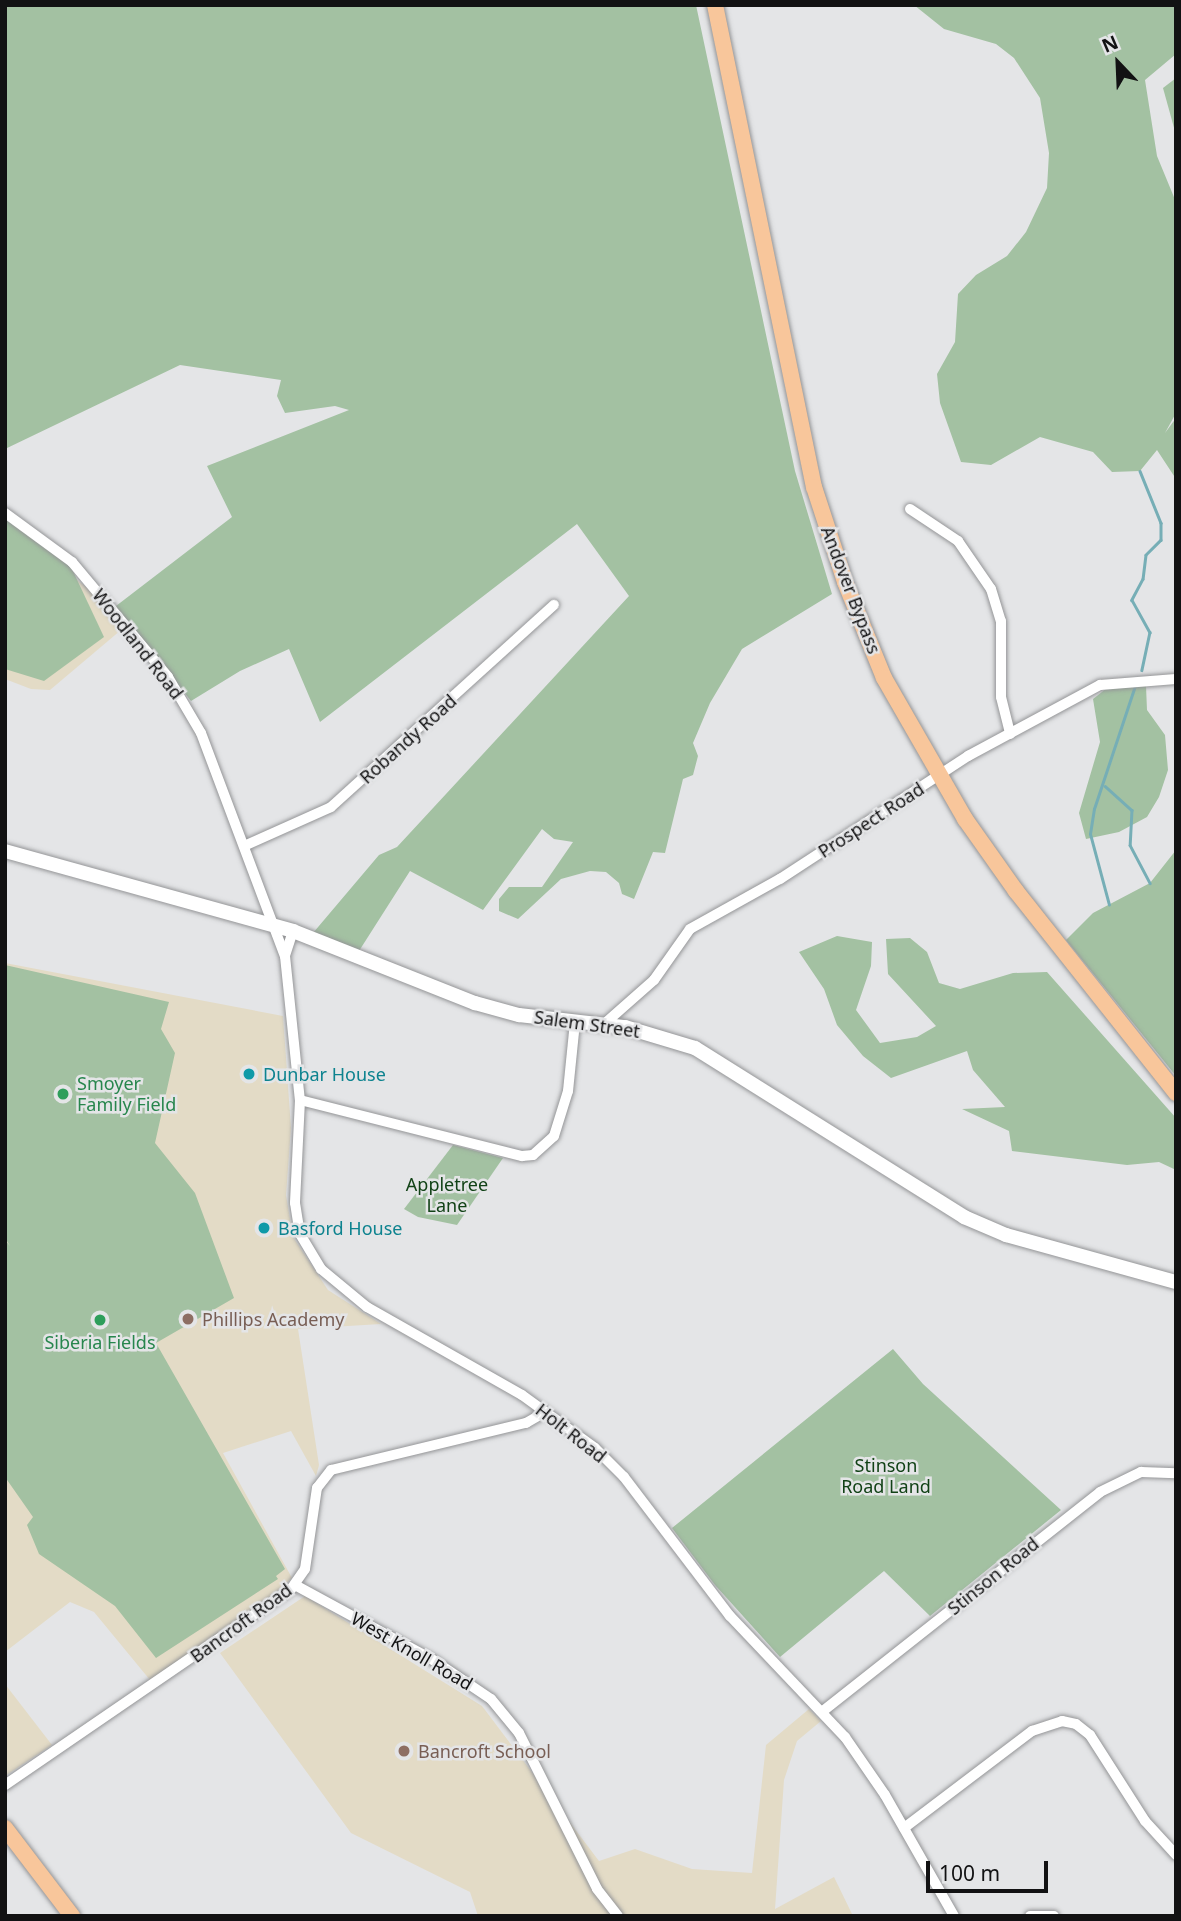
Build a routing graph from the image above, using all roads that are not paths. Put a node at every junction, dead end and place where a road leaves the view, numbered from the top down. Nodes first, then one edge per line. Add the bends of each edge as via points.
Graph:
1 (715, 5) edge
2 (910, 509) dead end
3 (5, 513) edge
4 (554, 604) dead end
5 (1176, 679) edge
6 (1010, 734) junction
7 (938, 776) junction
8 (244, 846) junction
9 (5, 851) edge
10 (274, 926) junction
11 (293, 931) junction
12 (285, 956) junction
13 (575, 1022) junction
14 (603, 1025) junction
15 (1176, 1093) edge
16 (300, 1100) junction
17 (1176, 1282) edge
18 (545, 1412) junction
19 (1176, 1473) edge
20 (295, 1585) junction
21 (823, 1710) junction
22 (5, 1785) edge
23 (5, 1828) edge
24 (904, 1828) junction
25 (1176, 1855) edge
26 (72, 1916) edge
27 (618, 1916) edge
28 (954, 1916) edge
29 (1030, 1916) edge
30 (1054, 1916) edge

1 - 7 main road, Andover Bypass via 814,487 845,582 884,678
2 - 6 street via 958,541 991,589 1001,621 1001,697
3 - 8 street, Woodland Road via 72,562 168,677 201,733
4 - 8 street, Robandy Road via 331,807
5 - 6 street, Prospect Road via 1100,685
6 - 7 street, Prospect Road
7 - 14 street, Prospect Road via 780,879 690,929 654,980
7 - 15 main road, Andover Bypass via 1016,891
8 - 10 street, Woodland Road
9 - 10 street, Salem Street
10 - 11 street, Salem Street
10 - 12 street, Holt Road
11 - 12 street, Holt Road
11 - 13 street, Salem Street via 474,1003
12 - 16 street, Holt Road
13 - 14 street, Salem Street
13 - 16 street via 568,1091 554,1136 533,1155 522,1156
14 - 17 street, Salem Street via 673,1040 715,1058 915,1189 982,1225
16 - 18 street, Holt Road via 297,1223 321,1269 366,1307
18 - 20 street, Bancroft Road via 526,1423 331,1470 317,1488 309,1552
18 - 21 street, Holt Road via 595,1448 624,1477 730,1616
19 - 21 street, Stinson Road via 1141,1472 1100,1492
20 - 22 street, Bancroft Road
20 - 27 street, West Knoll Road via 433,1660 491,1699 519,1732 597,1889
21 - 24 street, Holt Road via 869,1770
23 - 26 main road
24 - 25 street via 1032,1731 1062,1721 1086,1730 1145,1821
24 - 28 street, Holt Road
29 - 30 street

